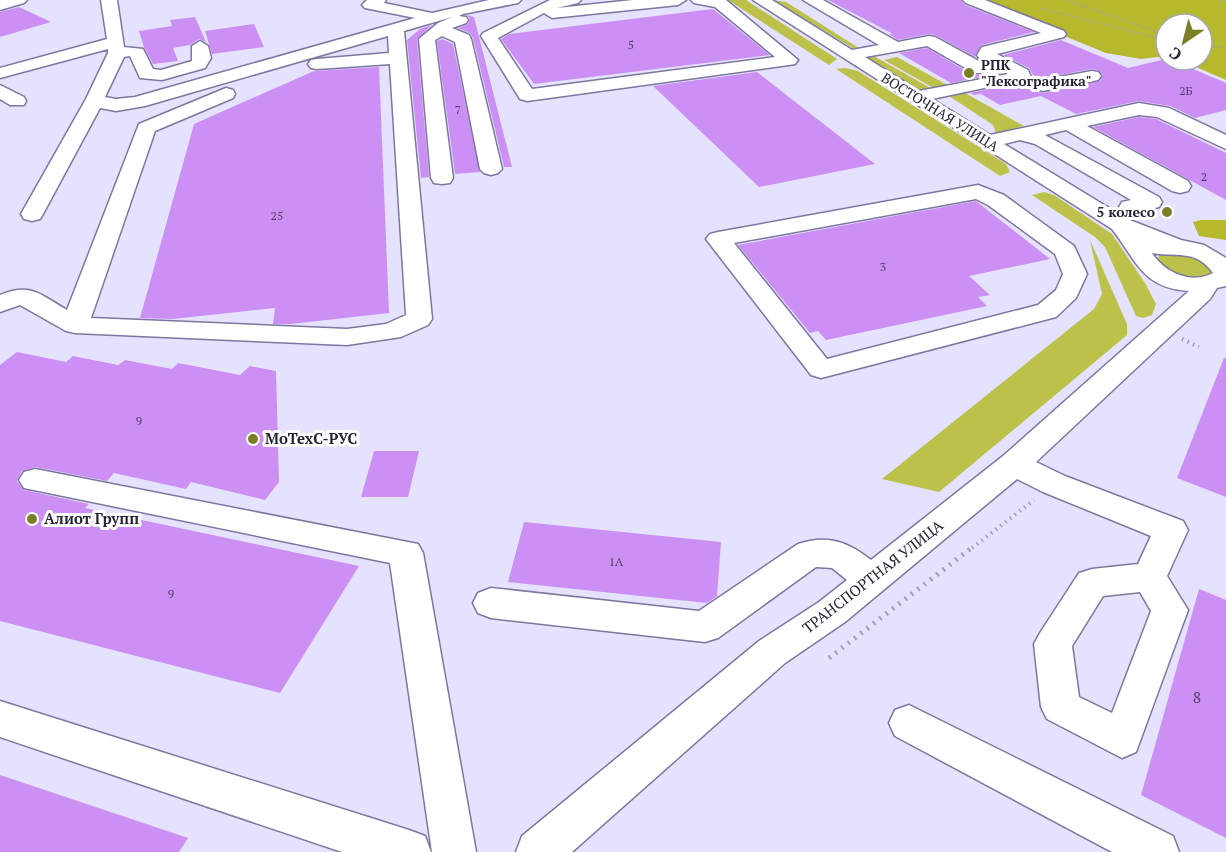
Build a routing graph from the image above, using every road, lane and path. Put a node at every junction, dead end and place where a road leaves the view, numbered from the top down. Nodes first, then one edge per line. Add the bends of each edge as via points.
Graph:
1 (19, 0) edge
2 (109, 0) edge
3 (378, 0) edge
4 (573, 0) edge
5 (678, 0) edge
6 (699, 0) edge
7 (761, 0) edge
8 (811, 0) edge
9 (971, 0) edge
10 (1066, 0) edge
11 (1220, 0) edge
12 (507, 1) edge
13 (1226, 2) edge
14 (0, 5) edge
15 (1039, 8) dead end
16 (538, 10) junction
17 (875, 16) dead end
18 (852, 21) junction
19 (439, 23) junction
20 (396, 28) junction
21 (1154, 31) edge
22 (1154, 37) edge
23 (200, 46) dead end
24 (117, 47) junction
25 (897, 47) junction
26 (850, 55) junction
27 (399, 58) junction
28 (919, 58) dead end
29 (980, 69) dead end
30 (0, 74) edge
31 (1092, 76) dead end
32 (1022, 80) junction
33 (0, 91) edge
34 (916, 97) junction
35 (95, 99) junction
36 (17, 101) dead end
37 (1069, 124) junction
38 (1014, 135) junction
39 (988, 141) junction
40 (1226, 143) edge
41 (491, 169) dead end
42 (442, 177) dead end
43 (1055, 184) junction
44 (1180, 186) dead end
45 (996, 200) junction
46 (32, 214) dead end
47 (1125, 216) junction
48 (1151, 219) dead end
49 (1187, 249) junction
50 (1226, 253) edge
51 (1153, 266) junction
52 (1218, 281) edge
53 (0, 304) edge
54 (75, 325) junction
55 (1177, 327) junction
56 (1199, 347) dead end
57 (1014, 464) junction
58 (35, 480) dead end
59 (1054, 484) junction
60 (1149, 577) dead end
61 (872, 580) junction
62 (491, 603) dead end
63 (829, 658) dead end
64 (0, 719) edge
65 (909, 723) dead end
66 (409, 852) edge
67 (454, 852) edge
68 (538, 852) edge
69 (1157, 852) edge

1 - 14 street
2 - 24 street
3 - 19 street via 370,5
4 - 16 street
5 - 16 street via 557,14
6 - 16 street via 720,3 789,60 527,95 489,36
7 - 26 street, ВОСТОЧНАЯ УЛИЦА
8 - 18 street
9 - 32 street via 1058,34 988,51 986,55 1022,75
10 - 21 path
11 - 13 path
12 - 19 street via 482,13
15 - 22 path
17 - 18 street
18 - 25 street
19 - 20 street
19 - 41 street via 463,39
19 - 42 street via 427,39
20 - 27 street
20 - 35 street via 138,102 114,106
23 - 24 street via 199,63 162,75 146,74 137,53
24 - 30 street
24 - 35 street
25 - 26 street
25 - 28 street
25 - 29 street via 929,41
26 - 34 street, ВОСТОЧНАЯ УЛИЦА
27 - 54 street via 313,64 257,81 146,128
27 - 54 street via 419,320 392,331 347,337
31 - 32 street via 1043,86
32 - 34 street via 1003,79
33 - 36 street
34 - 39 street, ВОСТОЧНАЯ УЛИЦА
35 - 46 street
37 - 38 street
37 - 40 street via 1139,109 1162,112
37 - 44 street
38 - 39 street
38 - 47 street
39 - 43 street, ВОСТОЧНАЯ УЛИЦА
43 - 45 street
43 - 47 street, ВОСТОЧНАЯ УЛИЦА
45 - 45 street via 978,192 718,238 821,369 1047,311 1067,293 1075,274 1066,251
47 - 48 street
47 - 49 street, ВОСТОЧНАЯ УЛИЦА
47 - 51 street, ВОСТОЧНАЯ УЛИЦА via 1129,233
49 - 50 street
49 - 51 street via 1154,248
49 - 52 street via 1221,265 1225,273
51 - 52 street via 1183,283
51 - 55 street, ВОСТОЧНАЯ УЛИЦА via 1177,300
52 - 55 street, ТРАНСПОРТНАЯ УЛИЦА via 1201,294
53 - 54 street via 21,295
55 - 56 path
55 - 57 street, ТРАНСПОРТНАЯ УЛИЦА
57 - 59 street
57 - 61 street, ТРАНСПОРТНАЯ УЛИЦА
58 - 67 street via 406,553
59 - 60 street via 1171,530
59 - 63 path
61 - 62 street via 840,555 810,553 705,627
61 - 68 street, ТРАНСПОРТНАЯ УЛИЦА via 772,652
64 - 66 street
65 - 69 street

